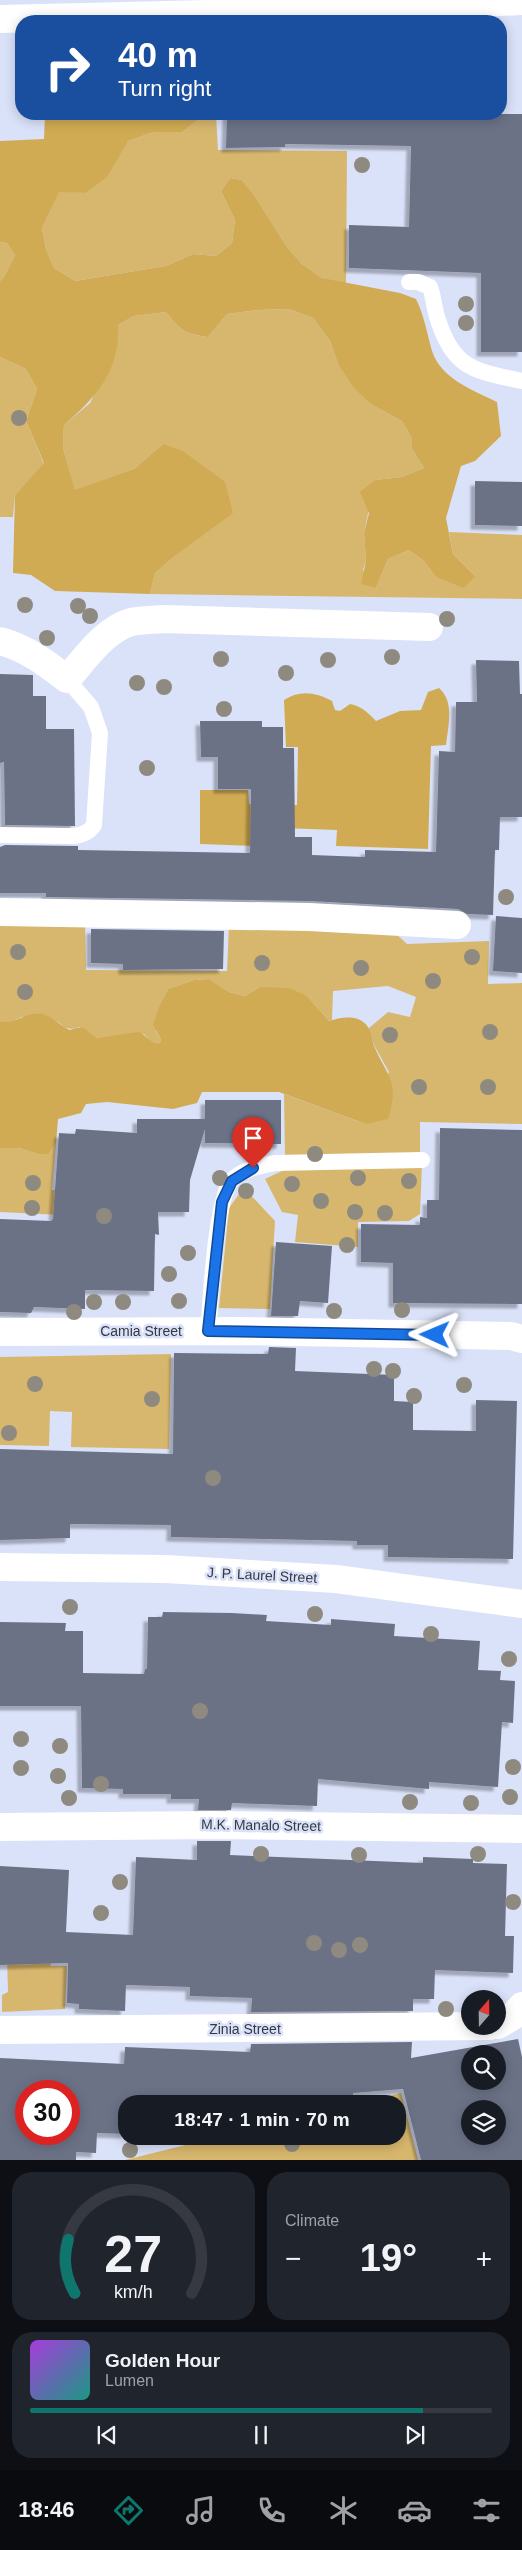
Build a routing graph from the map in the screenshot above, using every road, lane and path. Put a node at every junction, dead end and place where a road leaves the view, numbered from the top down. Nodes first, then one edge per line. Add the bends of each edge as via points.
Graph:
1 (522, 1) edge
2 (458, 2) edge
3 (167, 15) edge
4 (0, 19) edge
5 (15, 19) edge
6 (409, 282) dead end
7 (522, 381) edge
8 (428, 627) dead end
9 (0, 641) edge
10 (67, 679) junction
11 (0, 835) edge
12 (0, 912) edge
13 (457, 925) dead end
14 (422, 1160) dead end
15 (208, 1331) junction
16 (0, 1332) edge
17 (522, 1339) edge
18 (0, 1567) edge
19 (522, 1604) edge
20 (0, 1827) edge
21 (522, 1829) edge
22 (522, 2006) edge
23 (506, 2019) edge
24 (461, 2026) edge
25 (0, 2030) edge

1 - 2 street
2 - 3 street
4 - 5 street
6 - 7 lane via 430,287 448,346 460,361 484,373
8 - 10 street via 163,619 132,622 116,629 100,642
9 - 10 street via 42,660
10 - 11 lane via 91,707 100,733 94,826 74,836
12 - 13 street via 309,917
14 - 15 lane via 274,1163 253,1168 232,1181 222,1202
15 - 16 street, Camia Street
15 - 17 street, Camia Street
18 - 19 street, J. P. Laurel Street via 165,1569 336,1579
20 - 21 street, M.K. Manalo Street via 213,1824
22 - 23 street
24 - 25 street, Zinia Street

